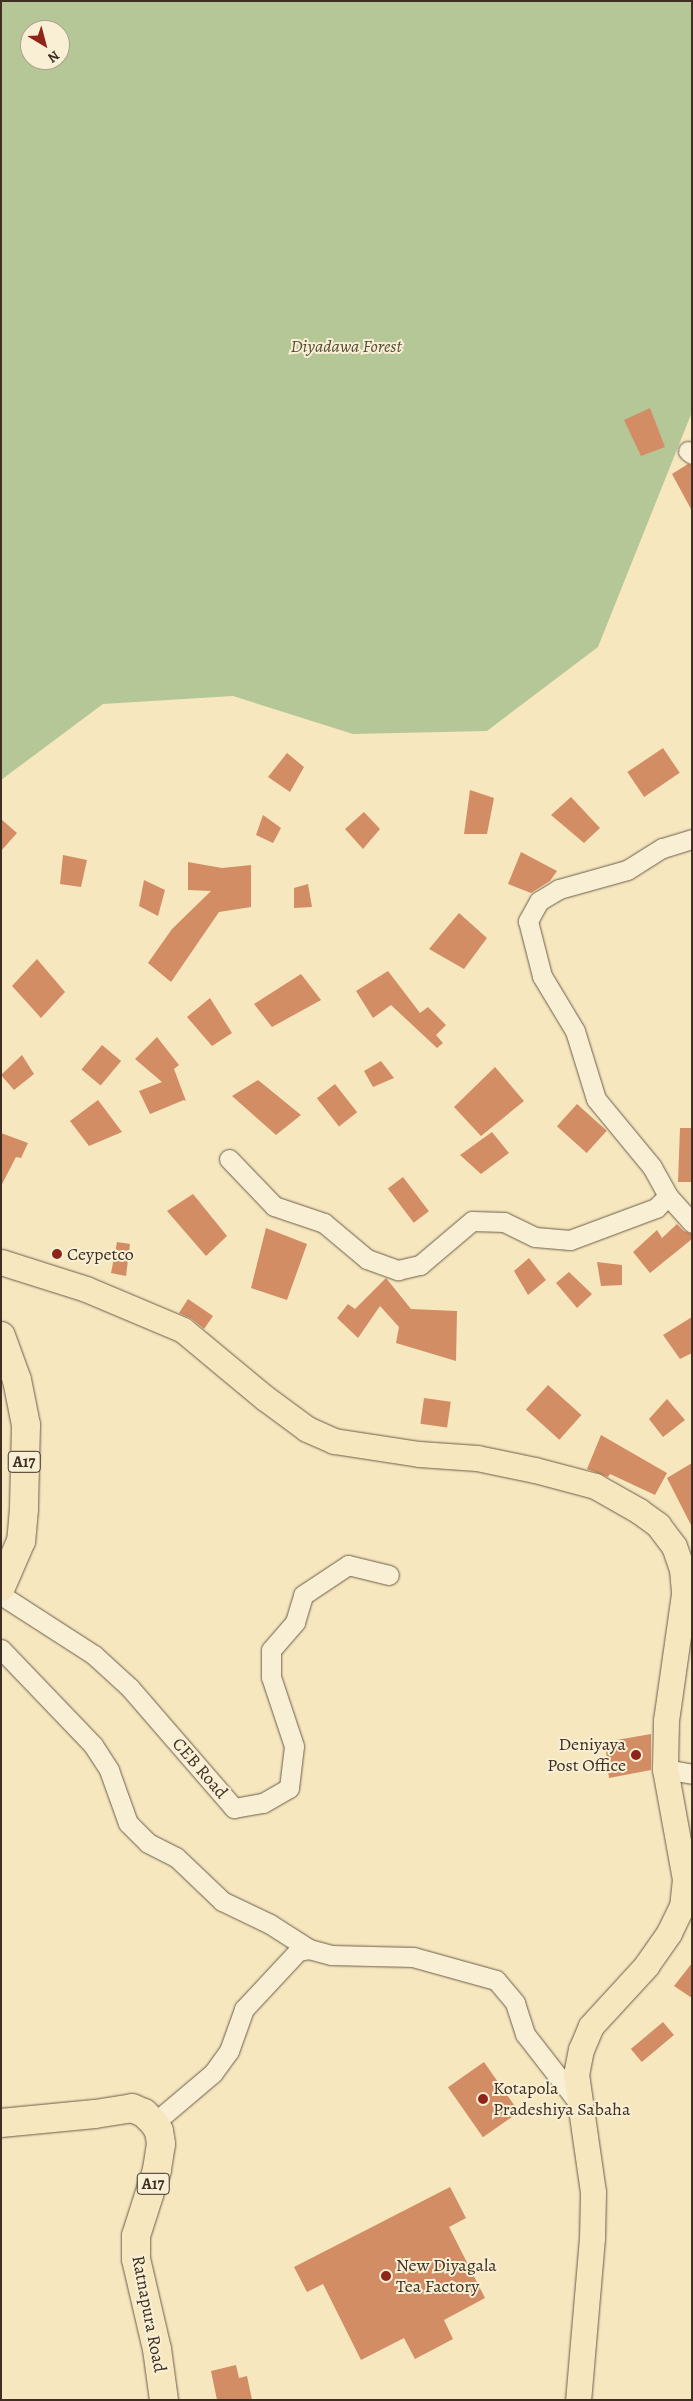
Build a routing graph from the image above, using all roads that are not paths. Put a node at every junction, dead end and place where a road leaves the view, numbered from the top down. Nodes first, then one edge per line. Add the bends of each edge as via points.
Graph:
1 (692, 839) edge
2 (228, 1159) dead end
3 (668, 1196) junction
4 (692, 1223) edge
5 (1, 1262) edge
6 (1, 1336) edge
7 (389, 1574) dead end
8 (1, 1587) edge
9 (1, 1595) edge
10 (1, 1649) edge
11 (666, 1769) junction
12 (692, 1774) edge
13 (309, 1949) junction
14 (582, 2107) junction
15 (1, 2122) edge
16 (154, 2123) junction
17 (164, 2400) edge
18 (578, 2400) edge

1 - 3 street via 662,848 627,870 559,889 539,901 528,920 542,976 575,1031 596,1099 652,1167
2 - 3 street via 274,1206 324,1223 367,1259 398,1270 420,1265 472,1221 504,1222 535,1237 570,1240 656,1208
3 - 4 street
5 - 11 main road via 86,1289 183,1330 300,1424 334,1441 419,1454 477,1458 535,1470 595,1486 658,1525 674,1546 682,1569 684,1594 666,1720
6 - 8 highway, A17 via 17,1380 26,1425 21,1541
7 - 9 street, CEB Road via 348,1565 303,1596 295,1622 272,1650 270,1677 294,1746 289,1788 263,1803 234,1808 130,1688 94,1655
10 - 13 street via 93,1745 110,1770 128,1823 148,1843 176,1857 222,1901 270,1924
11 - 12 street
11 - 14 main road via 685,1879 682,1906 669,1933 646,1965 591,2026 581,2049 576,2074
13 - 14 street via 331,1955 413,1957 496,1980 515,2003 525,2034
13 - 16 street via 298,1951 244,2008 229,2051 213,2073
14 - 18 main road via 593,2192
15 - 16 highway via 132,2108 144,2113
16 - 17 highway, Ratnapura Road / A17 via 159,2130 161,2144 157,2170 136,2236 136,2259 157,2349

